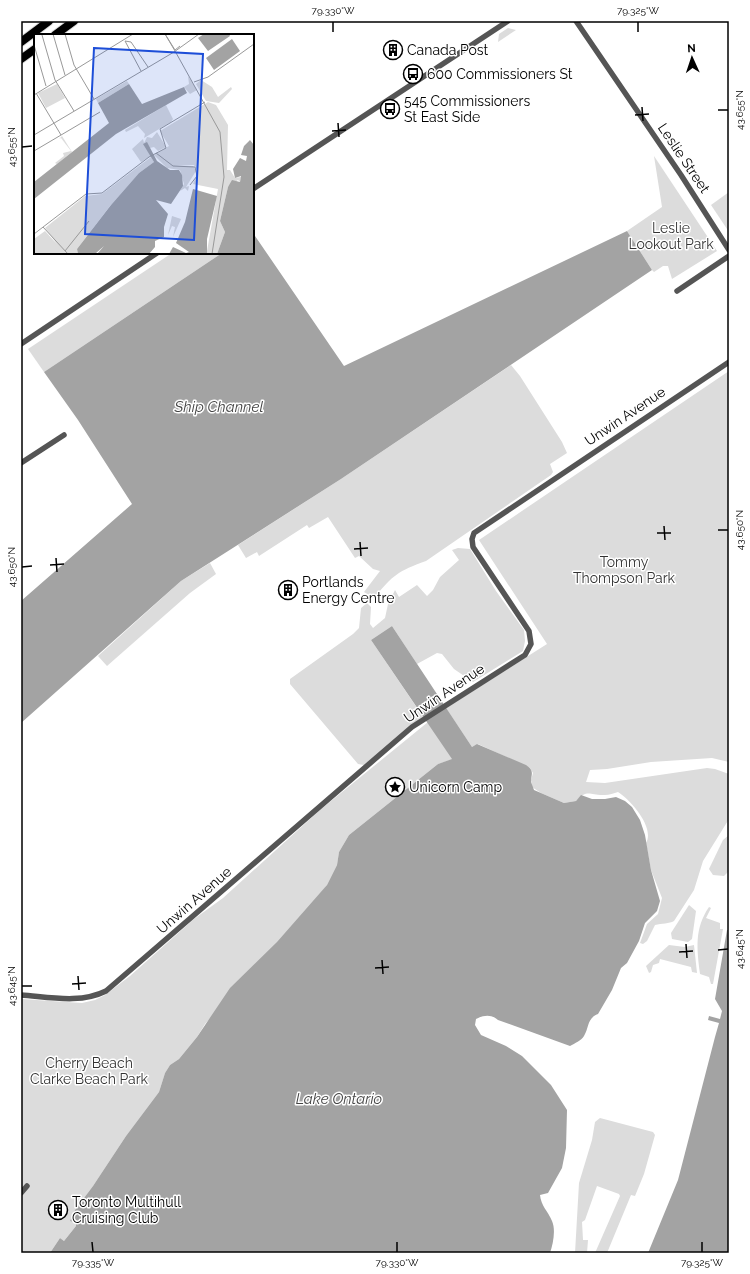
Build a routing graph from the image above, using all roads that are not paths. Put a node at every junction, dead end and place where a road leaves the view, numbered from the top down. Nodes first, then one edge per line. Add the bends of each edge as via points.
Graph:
1 (49, 21) edge
2 (74, 21) edge
3 (508, 21) edge
4 (576, 21) edge
5 (56, 34) edge
6 (21, 42) edge
7 (34, 50) edge
8 (21, 59) edge
9 (254, 188) edge
10 (729, 250) edge
11 (156, 254) edge
12 (729, 256) edge
13 (677, 291) dead end
14 (21, 344) edge
15 (729, 362) edge
16 (64, 435) dead end
17 (21, 464) edge
18 (21, 995) edge
19 (27, 1186) dead end
20 (21, 1193) edge

1 - 6 highway
2 - 5 highway
3 - 9 street
4 - 10 street, Leslie Street
7 - 8 highway
11 - 14 street
12 - 13 street
15 - 18 street, Unwin Avenue via 476,531 472,539 473,547 529,631 531,644 525,655 412,727 106,991 79,999
16 - 17 street
19 - 20 street

